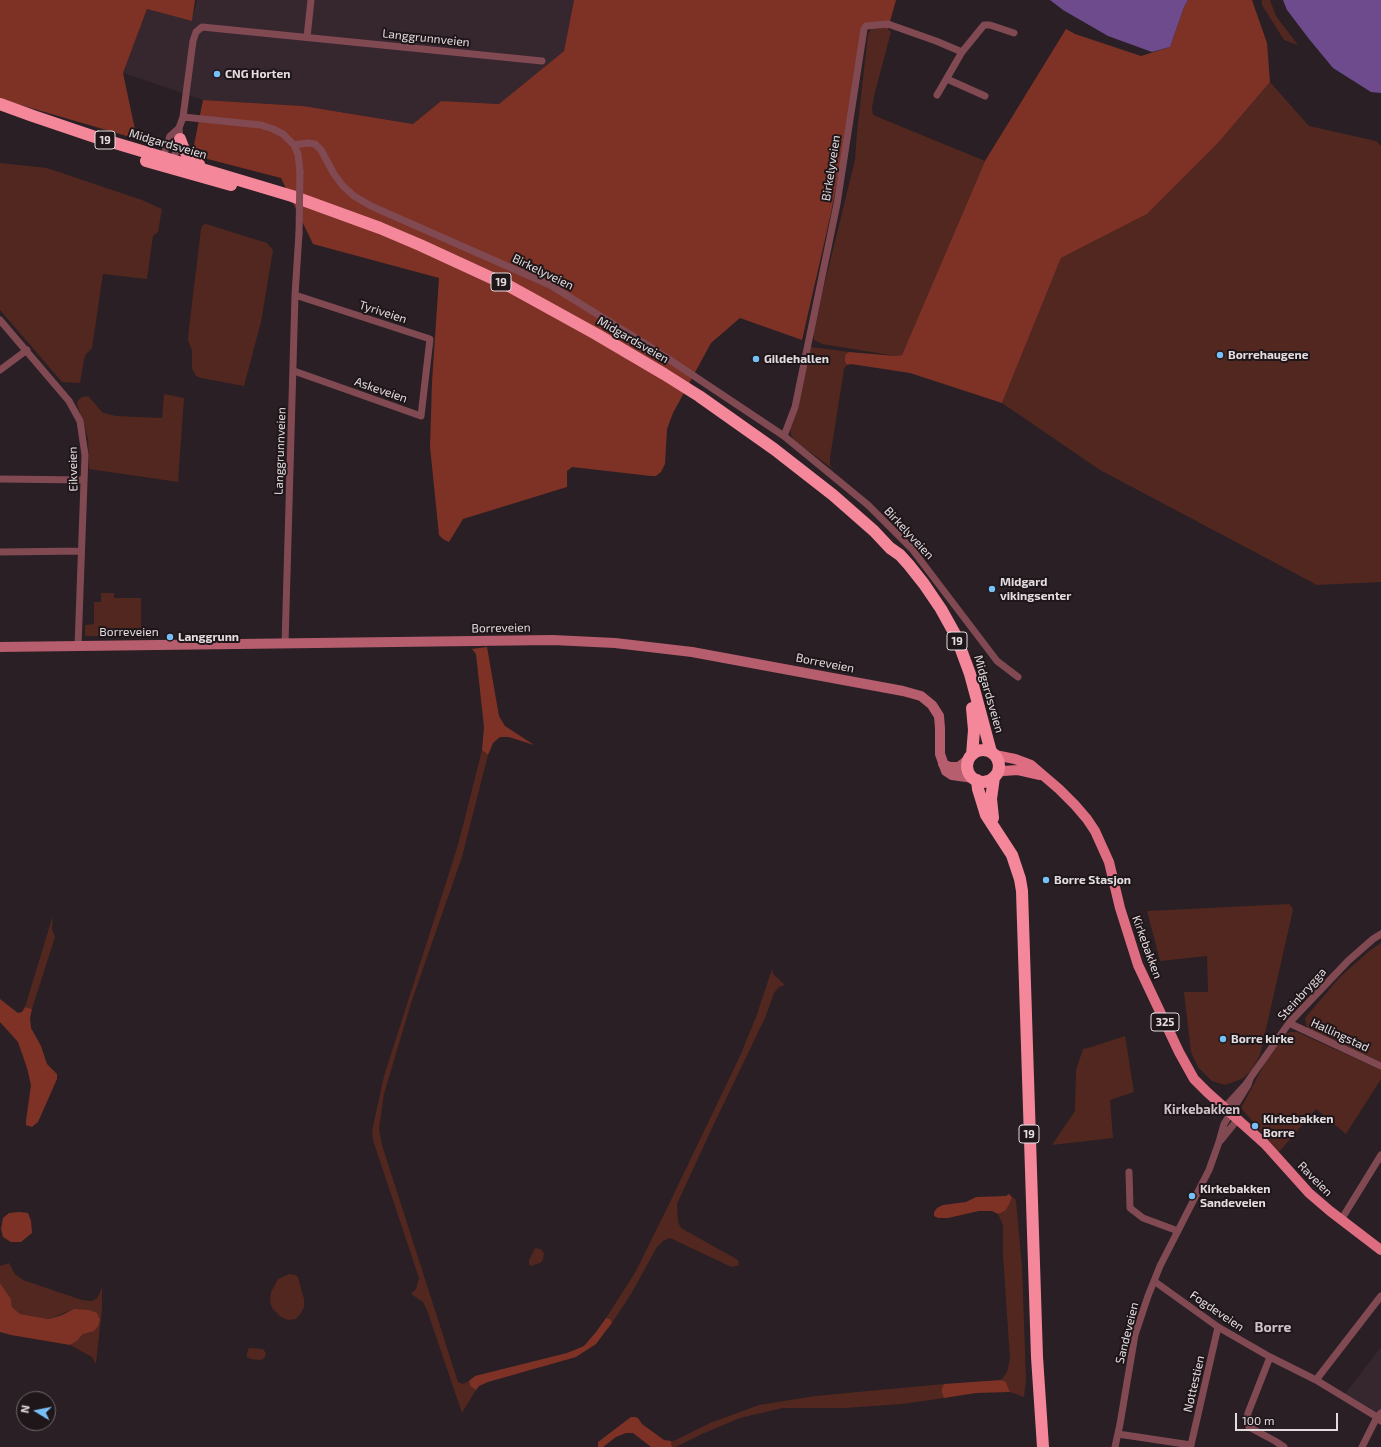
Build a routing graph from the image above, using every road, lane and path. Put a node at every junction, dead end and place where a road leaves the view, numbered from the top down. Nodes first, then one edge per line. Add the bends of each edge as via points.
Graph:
1 (311, 0) edge
2 (1014, 33) dead end
3 (307, 37) junction
4 (962, 52) junction
5 (542, 61) dead end
6 (947, 79) junction
7 (937, 95) dead end
8 (985, 96) dead end
9 (0, 104) edge
10 (0, 110) edge
11 (183, 117) junction
12 (180, 133) junction
13 (294, 145) junction
14 (167, 161) junction
15 (211, 171) junction
16 (329, 211) junction
17 (296, 295) junction
18 (0, 320) edge
19 (27, 350) junction
20 (0, 370) edge
21 (294, 371) junction
22 (426, 375) joint
23 (784, 436) junction
24 (0, 478) edge
25 (84, 480) junction
26 (890, 548) junction
27 (81, 551) junction
28 (0, 552) edge
29 (285, 644) junction
30 (78, 646) junction
31 (0, 647) edge
32 (1018, 677) dead end
33 (993, 753) junction
34 (970, 757) junction
35 (943, 764) junction
36 (996, 775) junction
37 (1046, 777) junction
38 (975, 779) junction
39 (995, 828) junction
40 (1381, 934) edge
41 (1289, 1023) junction
42 (1381, 1066) edge
43 (1231, 1113) junction
44 (1381, 1156) edge
45 (1129, 1172) dead end
46 (1341, 1220) junction
47 (1178, 1231) junction
48 (1381, 1250) edge
49 (1154, 1281) junction
50 (1381, 1296) edge
51 (1218, 1327) junction
52 (1270, 1357) junction
53 (1316, 1380) junction
54 (1380, 1417) edge
55 (1118, 1434) junction
56 (1043, 1447) edge
57 (1115, 1447) edge
58 (1284, 1447) edge
59 (1362, 1447) edge

1 - 3 street
2 - 4 street via 984,25
3 - 5 street, Langgrunnveien
3 - 11 street, Langgrunnveien via 202,27 196,32 193,41
4 - 6 street
4 - 23 street, Birkelyveien via 888,24 866,26 864,29 837,204 795,407
6 - 7 street
6 - 8 street
9 - 14 highway, Midgardsveien / 19
10 - 14 highway, Midgardsveien / 19 via 64,135
11 - 12 street, Langgrunnveien
11 - 13 street via 273,129 283,134
12 - 14 street, Langgrunnveien
12 - 14 street, Langgrunnveien via 170,136
12 - 15 highway, 19 via 188,156
13 - 17 street, Langgrunnveien, bridge via 300,172
13 - 23 street, Birkelyveien via 315,144 343,186 359,200 550,286 652,348
14 - 15 highway, Midgardsveien / 19
14 - 16 highway, Midgardsveien / 19 via 292,202
15 - 16 highway, Midgardsveien / 19 via 292,196
16 - 26 highway, Midgardsveien / 19 via 387,231 482,272 664,374 791,462 860,518
17 - 21 street, Langgrunnveien
17 - 22 street, Tyriveien via 430,339
18 - 19 street, Eikveien
19 - 20 street
19 - 25 street, Eikveien via 69,401 80,421 85,455
21 - 22 street, Askeveien via 421,416
21 - 29 street, Langgrunnveien
23 - 32 street, Birkelyveien via 868,505 912,549 997,661
24 - 25 street
25 - 27 street, Eikveien
26 - 33 highway, Midgardsveien / 19 via 900,555 924,584 952,630 970,674
26 - 34 highway, Midgardsveien / 19 via 935,612 963,672 974,720
27 - 28 street
27 - 30 street, Eikveien
29 - 30 main road, Borreveien
29 - 35 main road, Borreveien via 580,641 692,652 921,696 932,705 939,716 940,754
30 - 31 main road, Borreveien
33 - 34 highway via 981,750
33 - 36 highway, 19 via 999,763
33 - 37 main road, Kirkebakken / 325 via 1031,765
34 - 35 main road via 959,767
34 - 38 highway, 19 via 968,770
35 - 38 main road via 946,771 952,775
36 - 37 main road, Kirkebakken / 325 via 1003,771 1018,770
36 - 38 highway via 985,782
36 - 39 highway, 19 via 991,798
37 - 43 main road, Kirkebakken / 325 via 1087,819 1095,831 1109,862 1128,938 1138,965 1188,1070 1205,1090
38 - 39 highway, 19 via 986,815
39 - 56 highway, 19 via 1012,856 1022,891 1036,1334
40 - 41 street, Steinbrygga via 1348,961
41 - 42 street, Hallingstad
41 - 43 street, Steinbrygga via 1246,1084
43 - 46 main road, Raveien / 325 via 1265,1144 1309,1193
43 - 47 street, Sandeveien via 1224,1124 1208,1170
44 - 46 street
45 - 47 street via 1130,1208 1143,1218
46 - 48 main road, Raveien / 325
47 - 49 street, Sandeveien
49 - 51 street, Fogdeveien
49 - 55 street, Sandeveien via 1135,1334
50 - 53 street
51 - 52 street, Fogdeveien
51 - 55 street, Nøttestien via 1191,1445
52 - 53 street, Fogdeveien
52 - 58 street via 1247,1421 1249,1427
53 - 54 street, Fogdeveien
54 - 59 street
55 - 57 street, Sandeveien

